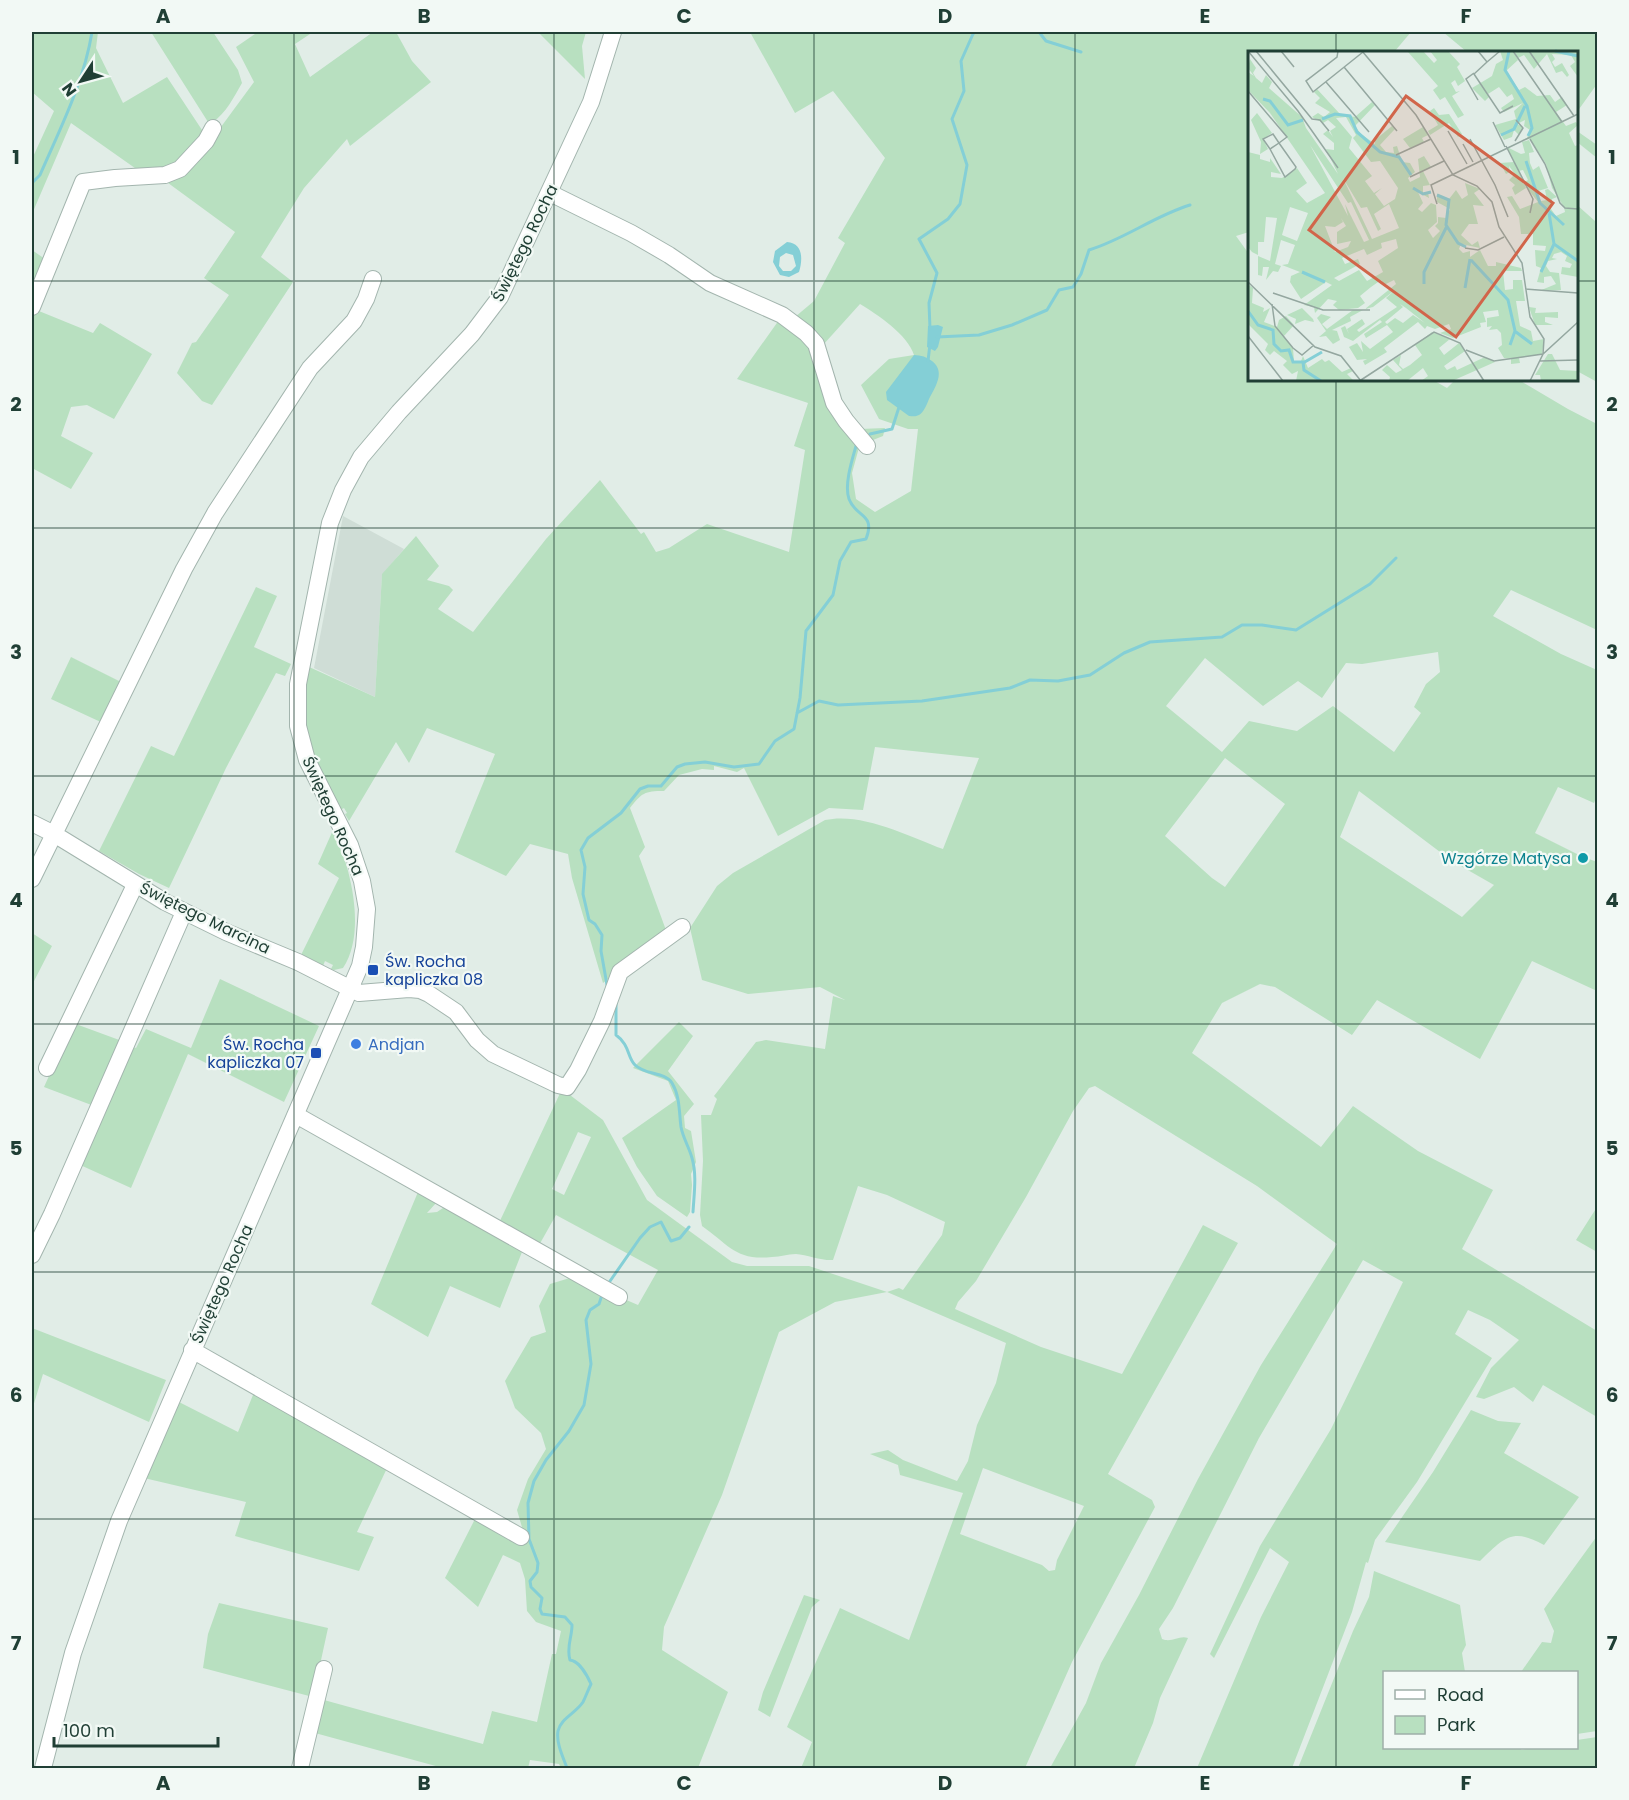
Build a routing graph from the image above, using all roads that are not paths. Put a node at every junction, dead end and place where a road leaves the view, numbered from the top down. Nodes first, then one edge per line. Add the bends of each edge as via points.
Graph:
1 (613, 32) edge
2 (213, 129) dead end
3 (550, 193) junction
4 (373, 279) dead end
5 (32, 307) edge
6 (867, 446) dead end
7 (32, 823) edge
8 (54, 834) junction
9 (32, 879) edge
10 (135, 885) junction
11 (184, 912) junction
12 (682, 927) dead end
13 (351, 988) junction
14 (47, 1068) dead end
15 (296, 1115) junction
16 (32, 1255) edge
17 (619, 1298) dead end
18 (192, 1350) junction
19 (521, 1537) dead end
20 (324, 1669) dead end
21 (43, 1768) edge
22 (300, 1768) edge

1 - 3 street, Świętego Rocha via 591,102
2 - 5 street via 180,169 165,175 82,182
3 - 6 street via 631,233 710,283 782,315 806,333 816,344 834,403
3 - 13 street, Świętego Rocha via 487,317 366,450 342,490 330,523 303,652 297,706 307,760 350,845 365,893 364,947
4 - 8 street via 354,321 310,368 215,513
7 - 8 street, Świętego Marcina
8 - 9 street
8 - 10 street, Świętego Marcina
10 - 11 street, Świętego Marcina
10 - 14 street
11 - 13 street, Świętego Marcina
11 - 16 street
12 - 13 street, Świętego Marcina via 620,972 602,1021 567,1087 493,1054 456,1012 429,994 408,989 359,993
13 - 15 street, Świętego Rocha
15 - 17 street
15 - 18 street, Świętego Rocha
18 - 19 street
18 - 21 street, Świętego Rocha via 103,1563 70,1664
20 - 22 street

